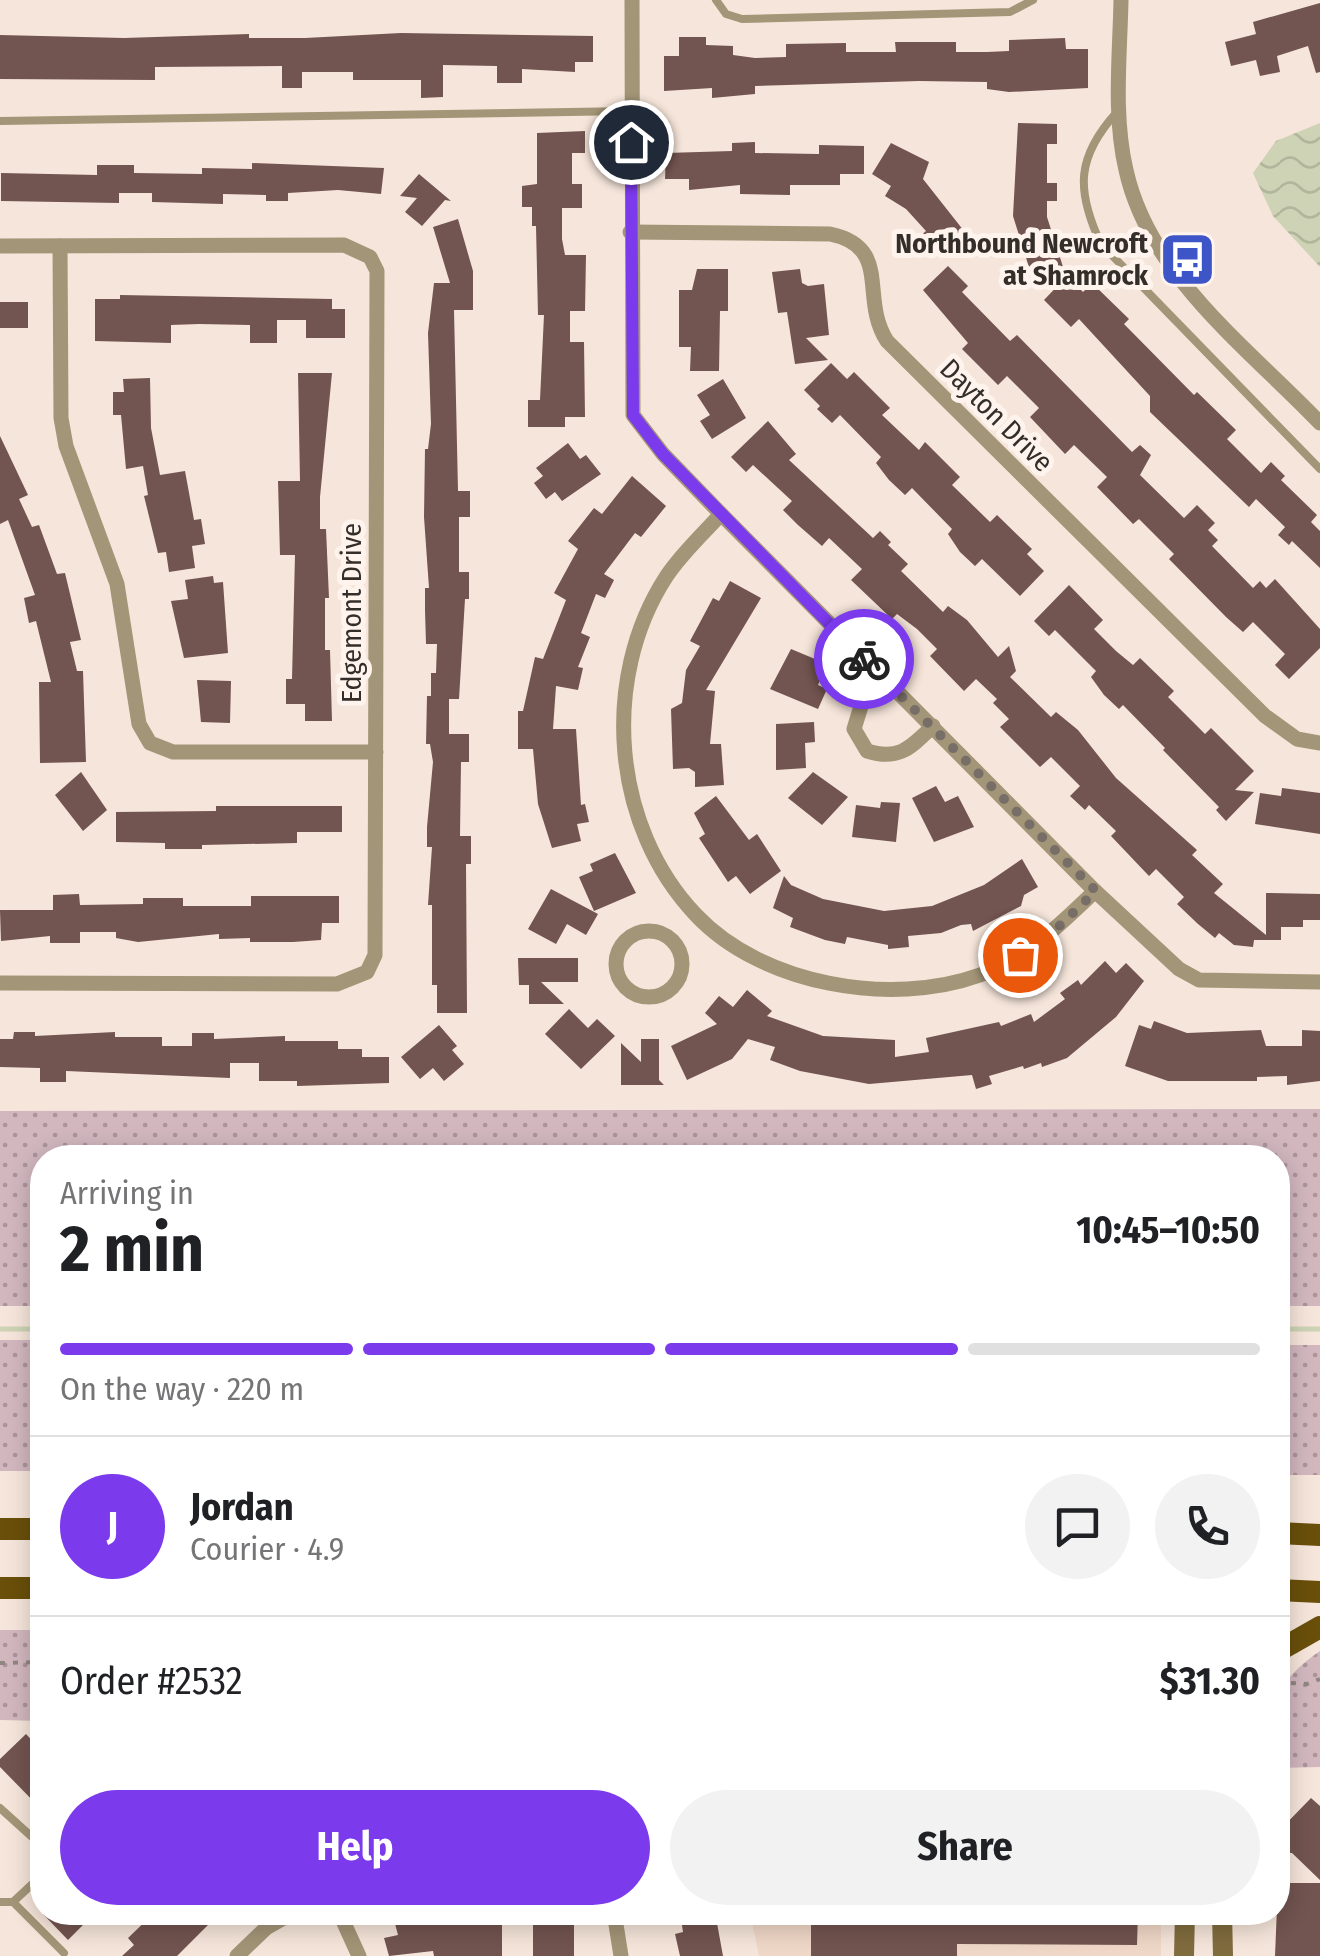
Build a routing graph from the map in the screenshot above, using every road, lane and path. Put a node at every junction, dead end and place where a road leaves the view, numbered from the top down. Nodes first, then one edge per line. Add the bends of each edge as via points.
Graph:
1 (632, 0) edge
2 (716, 0) edge
3 (1033, 0) edge
4 (1120, 0) edge
5 (1120, 109) junction
6 (632, 111) junction
7 (0, 120) edge
8 (630, 232) junction
9 (0, 246) edge
10 (60, 246) junction
11 (1320, 423) edge
12 (1320, 469) edge
13 (721, 514) junction
14 (884, 680) junction
15 (933, 726) junction
16 (1320, 743) edge
17 (376, 752) junction
18 (1096, 891) junction
19 (696, 916) junction
20 (672, 941) junction
21 (1320, 982) edge
22 (0, 983) edge
23 (0, 1529) edge
24 (30, 1529) edge
25 (1290, 1534) edge
26 (1320, 1535) edge
27 (0, 1588) edge
28 (30, 1588) edge
29 (1290, 1591) edge
30 (1320, 1592) edge
31 (1320, 1627) edge
32 (1290, 1644) edge
33 (30, 1662) edge
34 (0, 1663) edge
35 (1320, 1679) edge
36 (1290, 1682) edge
37 (0, 1808) edge
38 (30, 1835) edge
39 (30, 1887) edge
40 (0, 1902) edge
41 (13, 1902) junction
42 (30, 1919) edge
43 (36, 1925) edge
44 (271, 1925) edge
45 (345, 1925) edge
46 (616, 1925) edge
47 (1184, 1925) edge
48 (1222, 1925) edge
49 (64, 1953) dead end
50 (237, 1956) edge
51 (359, 1956) edge
52 (621, 1956) edge
53 (1184, 1956) edge
54 (1222, 1956) edge

1 - 6 street
2 - 3 lane via 726,14 742,19 1010,12
4 - 5 street
5 - 11 street via 1124,166 1153,245
5 - 12 lane via 1092,139 1084,161 1086,199 1101,244
6 - 7 lane
6 - 8 street
8 - 13 street via 633,415
8 - 16 street, Dayton Drive via 852,238 870,260 875,318 887,341 1265,716 1297,739
9 - 10 street, Edgemont Drive
10 - 17 street via 66,446 117,584 138,724 150,743 173,752
10 - 17 street, Edgemont Drive via 344,246 370,257 376,271
13 - 14 street
13 - 19 street via 666,577 640,632 626,684 622,744 634,808 659,862
14 - 15 street
14 - 15 street via 862,703 854,729 867,751 888,758 907,752
15 - 18 street
17 - 22 street, Edgemont Drive via 375,955 355,980
18 - 19 street via 1020,955 980,975 929,988 809,980
18 - 21 street via 1199,980
19 - 20 street
20 - 20 street via 654,931 625,941 616,969 626,988 646,998 676,983 682,961
23 - 24 main road
25 - 26 main road
27 - 28 main road
29 - 30 main road
31 - 32 main road
33 - 34 path
35 - 36 path
37 - 38 lane
39 - 41 lane
40 - 41 lane
41 - 42 lane
43 - 49 lane
44 - 50 street
45 - 51 street
46 - 52 street
47 - 53 street
48 - 54 street

